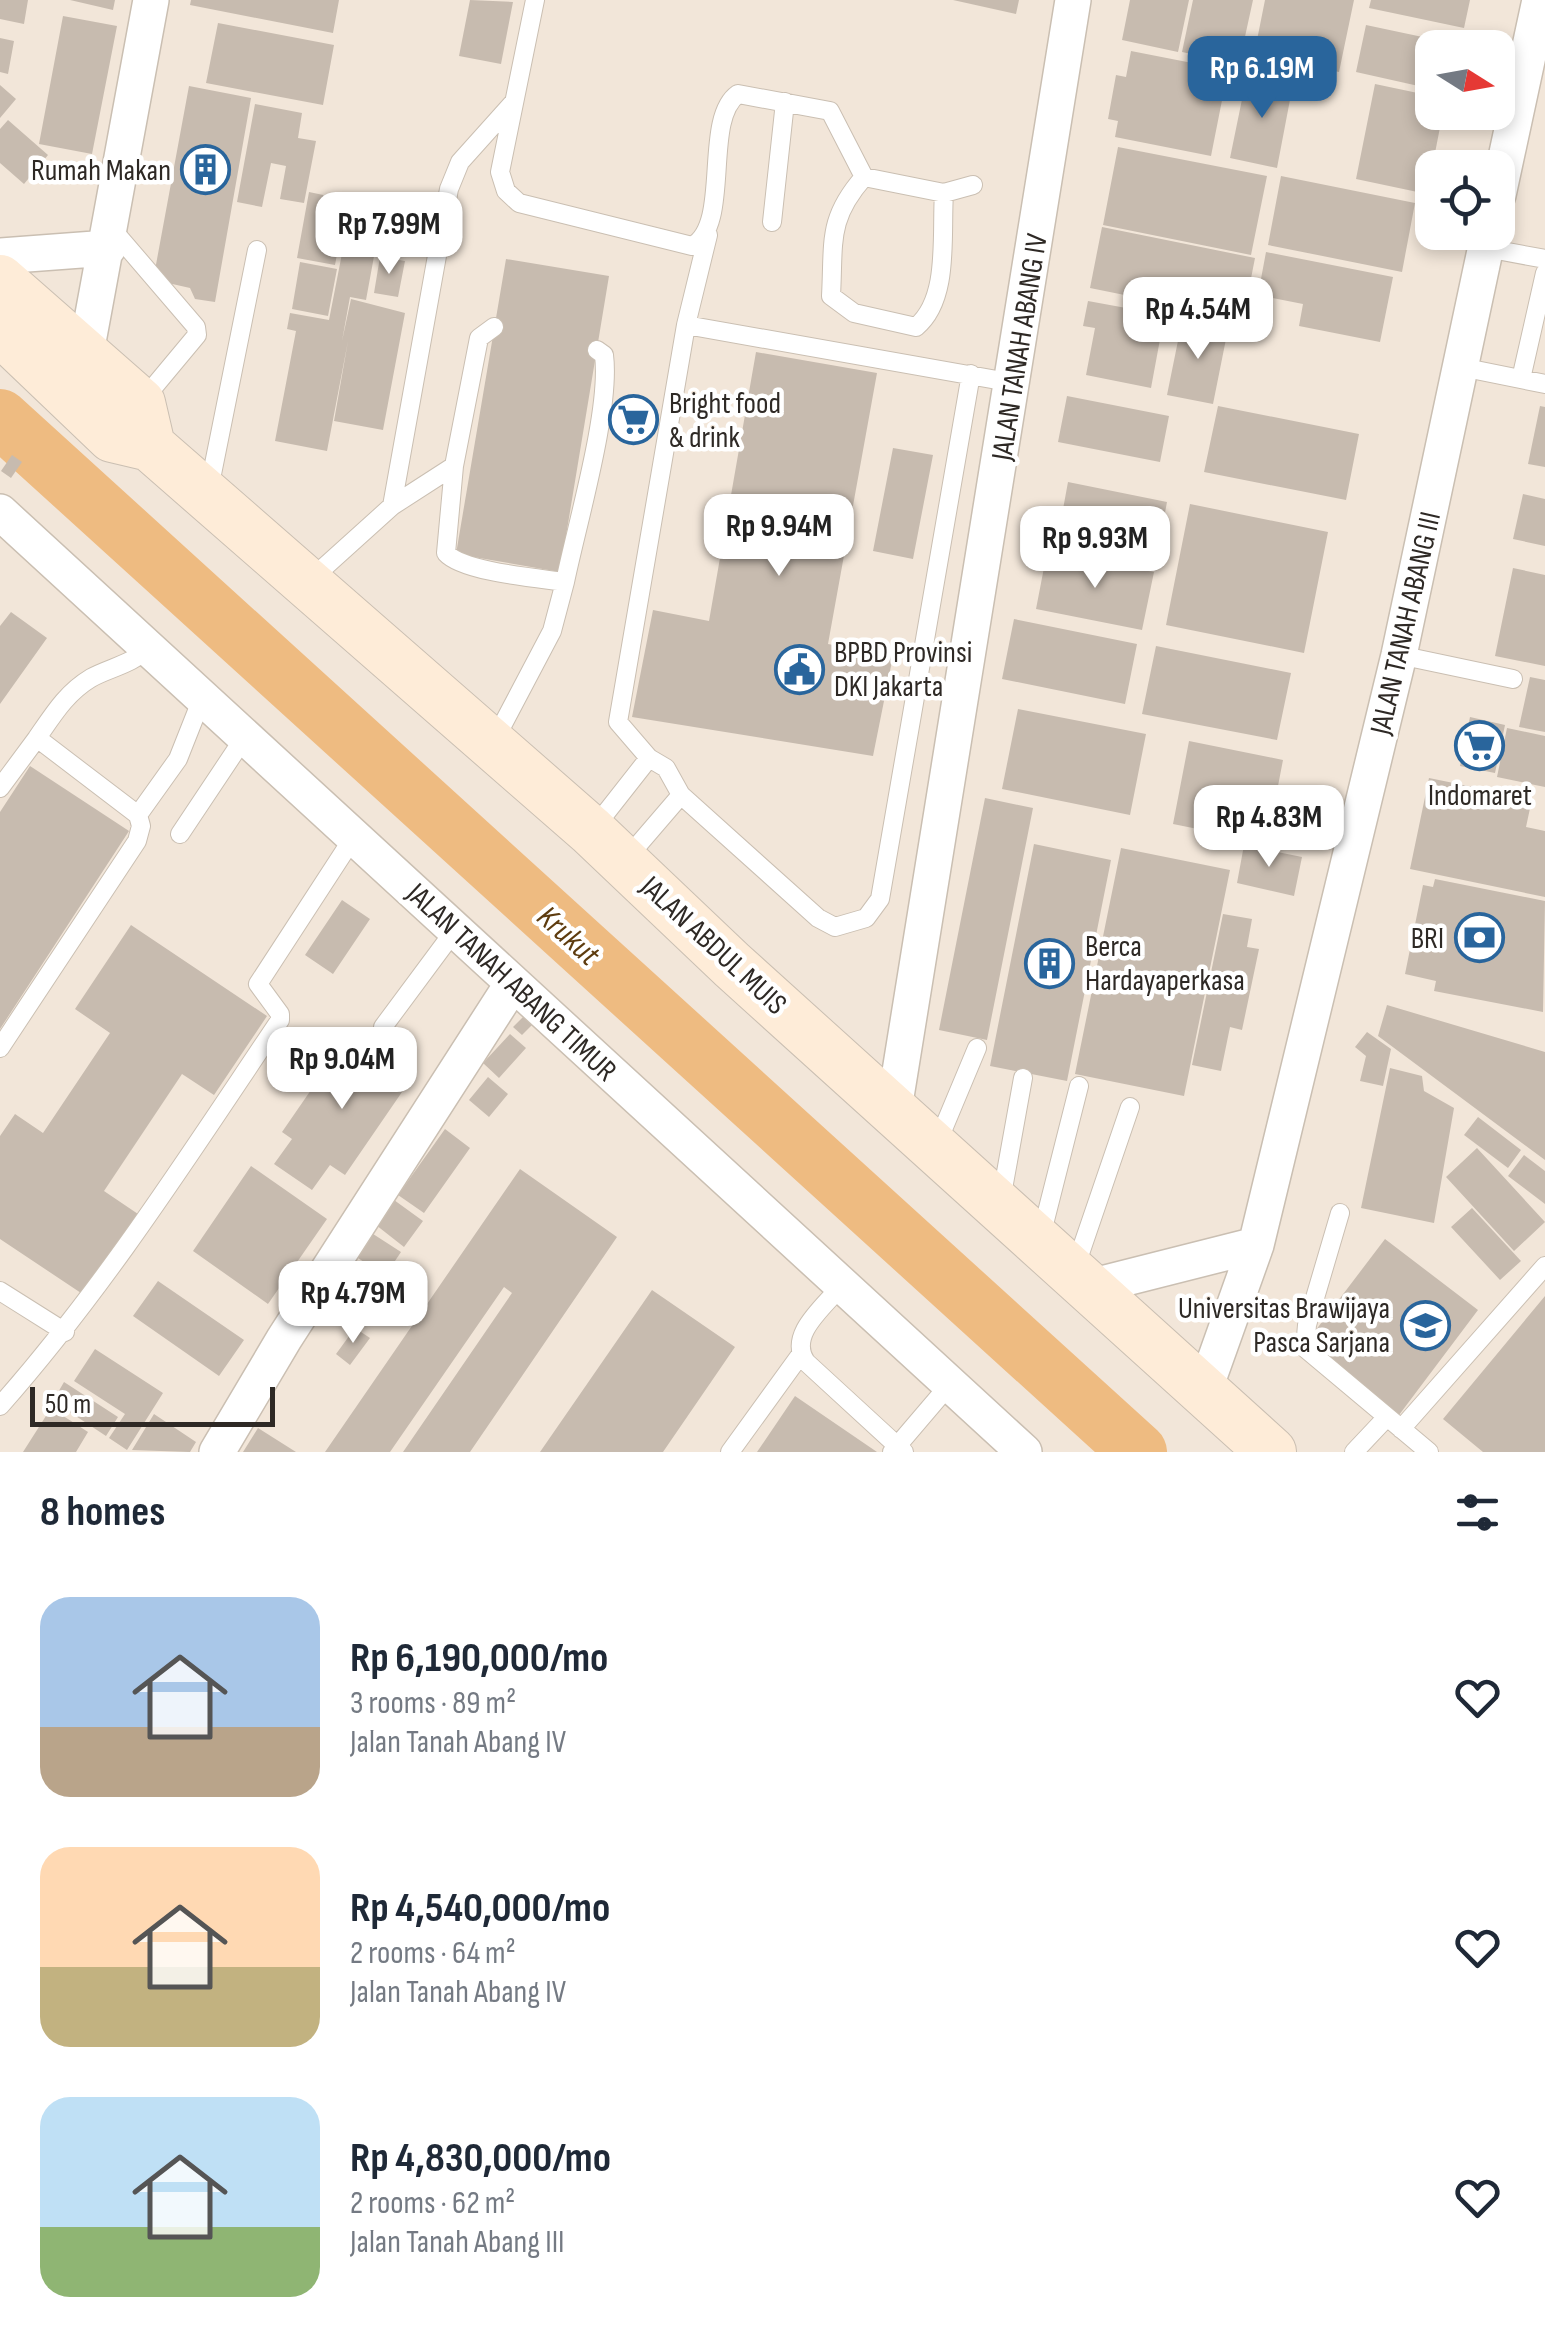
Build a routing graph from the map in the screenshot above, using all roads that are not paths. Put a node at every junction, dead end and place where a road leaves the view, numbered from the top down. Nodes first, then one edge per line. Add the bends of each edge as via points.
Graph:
1 (151, 0) edge
2 (535, 0) edge
3 (1073, 0) edge
4 (1540, 0) edge
5 (515, 101) junction
6 (785, 102) junction
7 (1508, 150) edge
8 (864, 177) junction
9 (973, 185) dead end
10 (944, 193) junction
11 (772, 222) dead end
12 (708, 235) junction
13 (110, 238) junction
14 (1515, 249) edge
15 (256, 250) dead end
16 (1486, 250) edge
17 (0, 256) edge
18 (1545, 259) edge
19 (1545, 273) edge
20 (0, 280) edge
21 (686, 325) junction
22 (494, 327) dead end
23 (0, 330) edge
24 (597, 350) dead end
25 (85, 358) junction
26 (1460, 367) junction
27 (971, 374) junction
28 (1521, 379) junction
29 (1014, 382) junction
30 (1545, 384) edge
31 (145, 425) junction
32 (454, 466) junction
33 (207, 498) junction
34 (392, 506) junction
35 (0, 512) edge
36 (308, 582) junction
37 (566, 582) junction
38 (148, 648) junction
39 (1399, 655) junction
40 (1513, 680) dead end
41 (201, 701) junction
42 (37, 738) junction
43 (244, 738) junction
44 (493, 743) junction
45 (648, 758) junction
46 (0, 788) edge
47 (681, 795) junction
48 (138, 815) junction
49 (180, 834) dead end
50 (355, 836) junction
51 (608, 846) junction
52 (456, 930) junction
53 (513, 983) junction
54 (382, 1028) dead end
55 (0, 1048) edge
56 (977, 1048) dead end
57 (1023, 1078) dead end
58 (1079, 1086) dead end
59 (1130, 1107) dead end
60 (894, 1109) junction
61 (936, 1146) junction
62 (1000, 1205) junction
63 (1340, 1213) dead end
64 (1256, 1245) junction
65 (1545, 1266) edge
66 (1068, 1267) junction
67 (842, 1285) junction
68 (0, 1291) edge
69 (65, 1332) junction
70 (800, 1354) junction
71 (950, 1384) junction
72 (1204, 1391) junction
73 (0, 1406) edge
74 (1394, 1423) junction
75 (898, 1450) edge
76 (217, 1452) edge
77 (730, 1452) edge
78 (1024, 1452) edge
79 (1271, 1452) edge
80 (1354, 1452) edge
81 (1429, 1452) edge

1 - 13 street
2 - 5 lane
3 - 29 street, JALAN TANAH ABANG IV
4 - 7 street
5 - 12 lane via 500,172 519,203 678,244 692,246
5 - 34 lane via 460,162 449,189
6 - 8 lane via 835,114
6 - 11 lane
6 - 12 lane via 738,94 729,104
8 - 10 lane
8 - 10 lane via 836,217 831,296 854,314 916,327 938,296
9 - 10 lane
12 - 21 lane
13 - 17 street
13 - 25 street
13 - 31 lane via 196,327
14 - 18 lane
15 - 33 lane
16 - 26 street, JALAN TANAH ABANG III
19 - 28 lane
20 - 25 main road, JALAN ABDUL MUIS
21 - 27 lane
21 - 45 lane via 618,722
22 - 32 lane via 479,338
23 - 31 main road, JALAN ABDUL MUIS via 112,437
24 - 37 lane via 604,355 601,404
25 - 31 main road, JALAN ABDUL MUIS
26 - 28 lane
26 - 39 street, JALAN TANAH ABANG III
27 - 29 lane
27 - 47 lane via 880,900 866,918 834,927
28 - 30 lane
29 - 60 street, JALAN TANAH ABANG IV
31 - 33 main road, JALAN ABDUL MUIS
32 - 34 lane
32 - 37 lane via 444,542 451,559
33 - 36 main road, JALAN ABDUL MUIS
34 - 36 lane
35 - 38 street, JALAN TANAH ABANG TIMUR
36 - 44 main road, JALAN ABDUL MUIS
37 - 44 lane via 552,631
38 - 41 street, JALAN TANAH ABANG TIMUR
38 - 42 lane via 68,694
39 - 40 lane
39 - 64 street, JALAN TANAH ABANG III
41 - 43 street, JALAN TANAH ABANG TIMUR
41 - 48 lane via 178,759
42 - 46 lane
42 - 48 lane
43 - 49 lane
43 - 50 street, JALAN TANAH ABANG TIMUR
44 - 51 main road, JALAN ABDUL MUIS
45 - 47 lane via 666,768
45 - 51 lane
47 - 51 lane
48 - 55 lane via 137,841
50 - 52 street, JALAN TANAH ABANG TIMUR
50 - 69 lane via 258,984 280,1020
51 - 60 main road, JALAN ABDUL MUIS
52 - 53 street, JALAN TANAH ABANG TIMUR
52 - 54 lane
53 - 67 street, JALAN TANAH ABANG TIMUR
53 - 76 street
56 - 61 lane
57 - 62 lane
58 - 66 lane
59 - 66 lane
60 - 61 main road, JALAN ABDUL MUIS
61 - 62 main road, JALAN ABDUL MUIS
62 - 66 main road, JALAN ABDUL MUIS
63 - 74 lane via 1305,1348
64 - 66 street
64 - 72 street, JALAN TANAH ABANG III
65 - 74 lane
66 - 72 main road, JALAN ABDUL MUIS
67 - 70 lane via 801,1336
67 - 71 street, JALAN TANAH ABANG TIMUR
68 - 69 lane
69 - 73 lane
70 - 75 lane
70 - 77 lane
71 - 75 lane
71 - 78 street, JALAN TANAH ABANG TIMUR
72 - 79 main road, JALAN ABDUL MUIS
74 - 80 lane
74 - 81 lane

